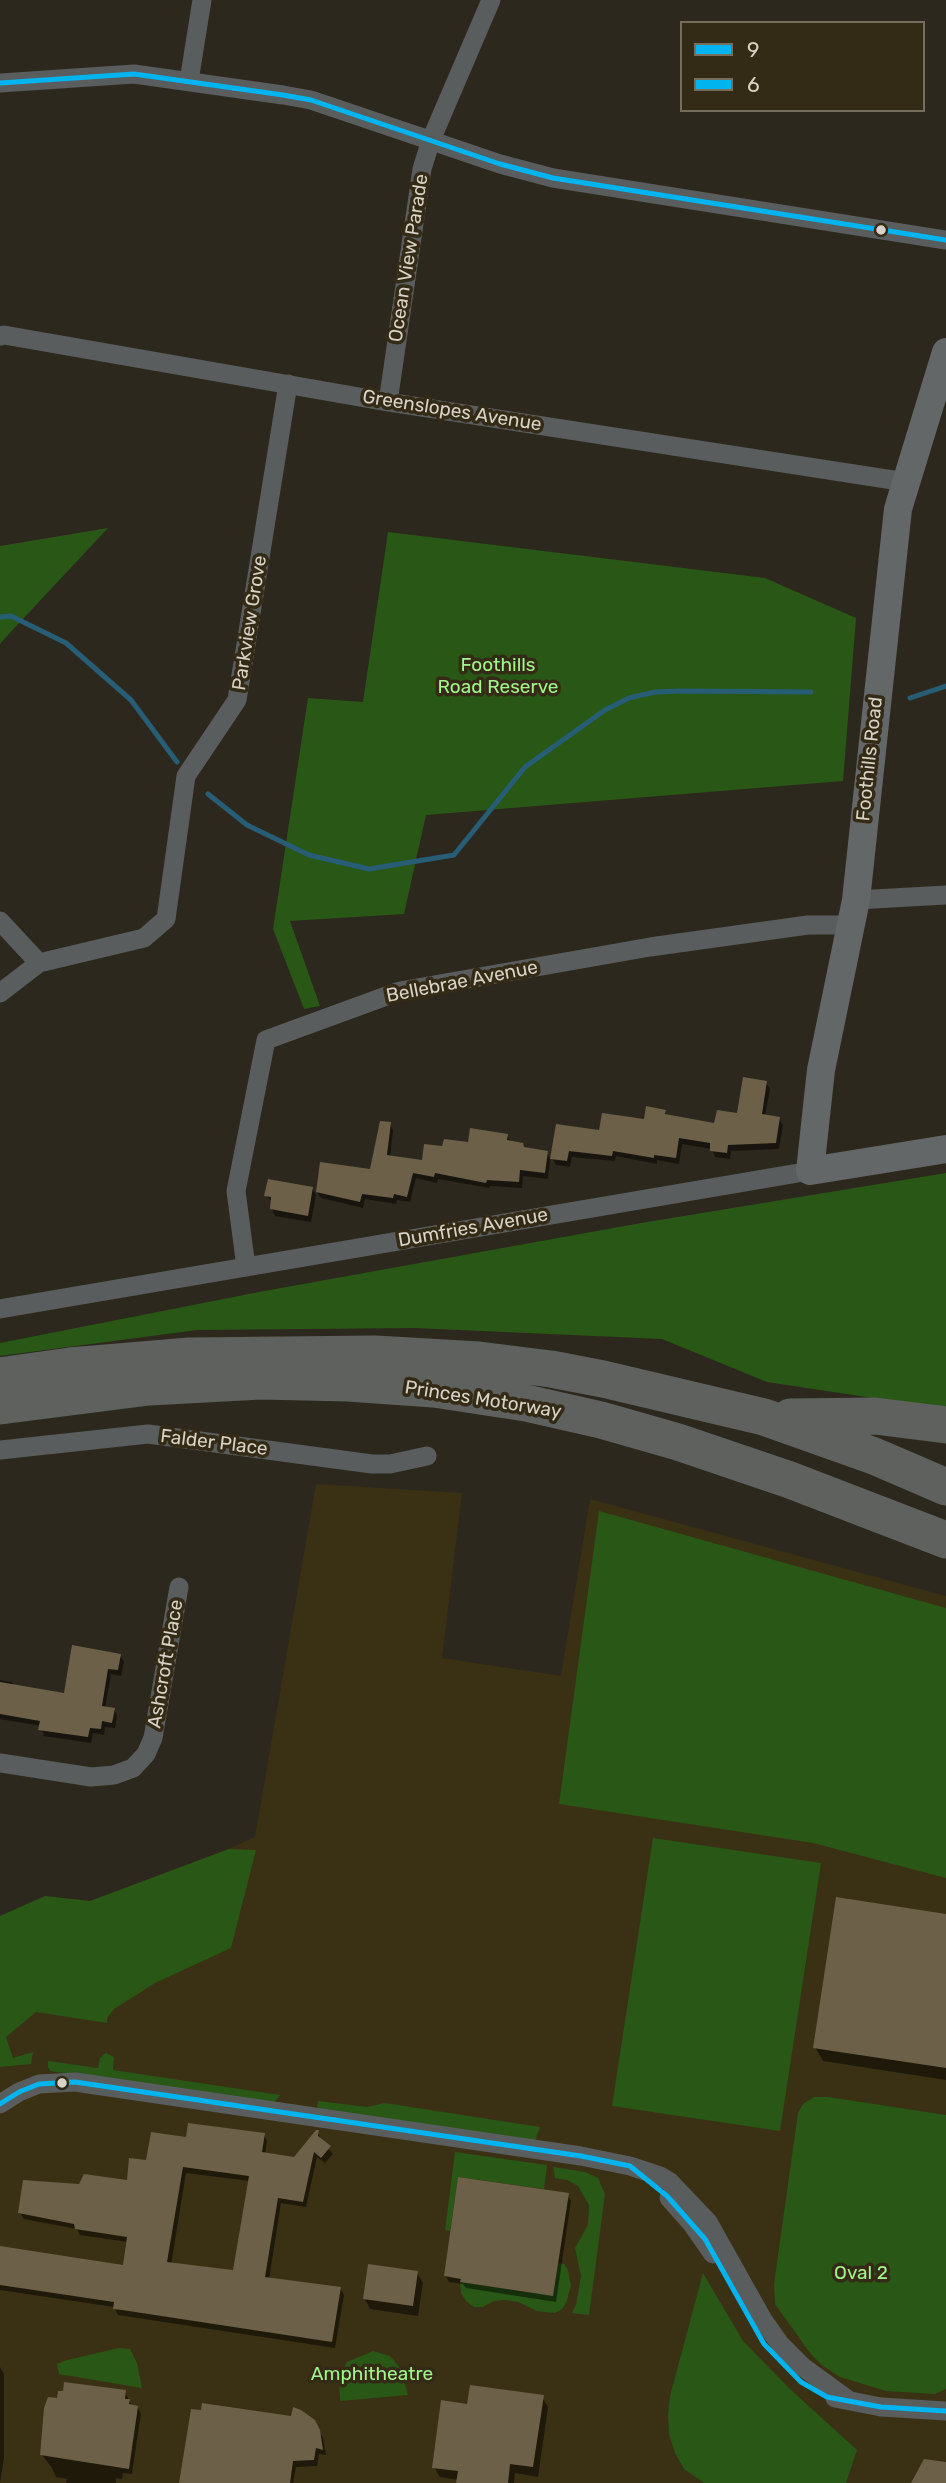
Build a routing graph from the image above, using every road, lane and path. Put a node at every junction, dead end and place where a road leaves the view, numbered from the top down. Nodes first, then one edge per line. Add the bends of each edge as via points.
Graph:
1 (202, 0) edge
2 (491, 0) edge
3 (189, 81) junction
4 (0, 83) edge
5 (432, 140) junction
6 (946, 240) edge
7 (0, 336) edge
8 (946, 352) edge
9 (288, 384) junction
10 (388, 402) junction
11 (906, 482) junction
12 (946, 895) edge
13 (853, 912) junction
14 (0, 921) edge
15 (39, 963) junction
16 (0, 993) edge
17 (946, 1149) edge
18 (810, 1171) junction
19 (246, 1267) junction
20 (0, 1310) edge
21 (0, 1376) edge
22 (434, 1389) junction
23 (0, 1406) edge
24 (764, 1418) junction
25 (946, 1425) edge
26 (0, 1450) edge
27 (427, 1456) dead end
28 (946, 1486) edge
29 (946, 1518) edge
30 (946, 1540) edge
31 (179, 1587) dead end
32 (0, 1763) edge
33 (0, 2104) edge
34 (946, 2411) edge

1 - 3 street
2 - 5 street, Ocean View Parade
3 - 4 street via 134,74
3 - 5 street via 311,100
5 - 6 street via 554,178
5 - 10 street, Ocean View Parade via 422,169
7 - 9 street, Greenslopes Avenue
8 - 11 street, Foothills Road
9 - 10 street, Greenslopes Avenue
9 - 15 street, Parkview Grove via 237,700 186,776 166,919 144,938
10 - 11 street, Greenslopes Avenue
11 - 13 street, Foothills Road via 894,534
12 - 13 street
13 - 18 street, Foothills Road via 821,1070
13 - 19 street, Bellebrae Avenue via 808,925 650,947 400,991 266,1041 236,1191
14 - 15 street
15 - 16 street
17 - 18 street, Dumfries Avenue
18 - 19 street, Dumfries Avenue
19 - 20 street, Dumfries Avenue
21 - 24 highway, Princes Motorway via 190,1356 375,1354 551,1369
22 - 23 highway, Princes Motorway via 261,1381 149,1387
22 - 29 highway via 540,1396 636,1417 759,1452
22 - 30 highway, Princes Motorway via 526,1403 678,1442
24 - 25 highway via 875,1416
24 - 28 highway, Princes Motorway
26 - 27 street, Falder Place via 148,1434 372,1464
31 - 32 street, Ashcroft Place via 153,1738 133,1768 91,1777
33 - 34 street via 39,2084 75,2082 630,2166 670,2182 700,2212 770,2331 803,2367 847,2399 881,2407

